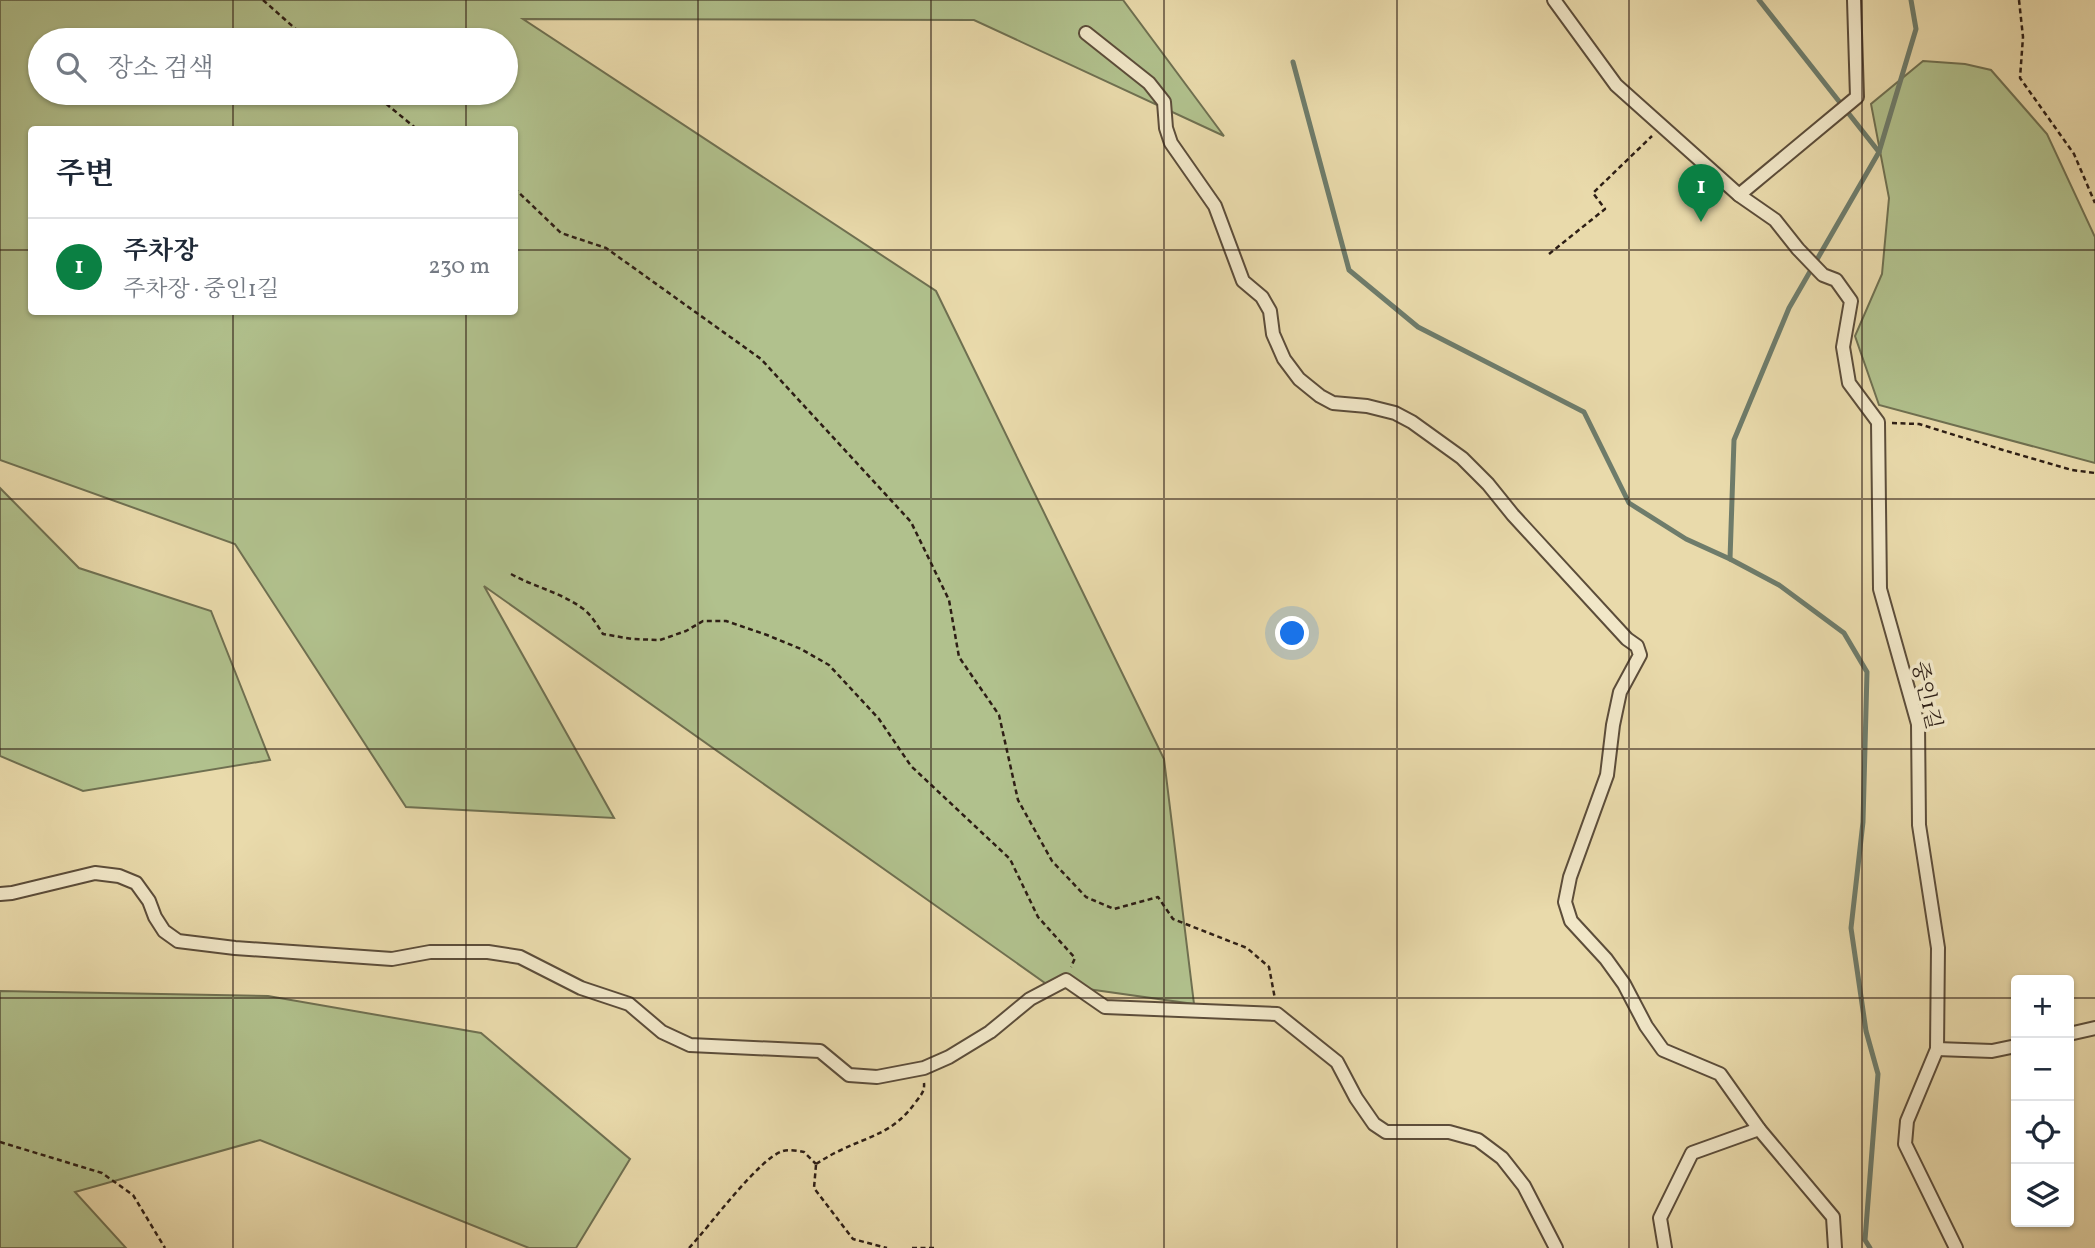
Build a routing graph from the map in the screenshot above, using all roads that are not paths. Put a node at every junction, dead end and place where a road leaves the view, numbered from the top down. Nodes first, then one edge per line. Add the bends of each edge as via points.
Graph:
1 (1554, 0) edge
2 (1854, 0) edge
3 (1086, 33) dead end
4 (1739, 195) junction
5 (0, 894) edge
6 (2095, 1028) edge
7 (2074, 1033) edge
8 (2011, 1046) edge
9 (1937, 1049) junction
10 (1759, 1129) junction
11 (1556, 1248) edge
12 (1665, 1248) edge
13 (1835, 1248) edge
14 (1956, 1248) edge

1 - 4 street via 1616,85
2 - 4 street via 1857,97
3 - 10 street via 1149,83 1164,102 1171,143 1215,206 1243,281 1262,297 1284,359 1299,379 1333,403 1395,413 1462,458 1637,646 1640,655 1616,708 1607,775 1565,902 1571,921 1606,959 1663,1050 1720,1074
4 - 9 street, 중인1길 via 1775,220 1851,301 1843,347 1849,383 1878,422 1880,589 1918,724 1919,825 1938,948
5 - 11 street via 95,873 136,883 164,931 178,941 392,959 430,952 520,957 581,988 629,1004 662,1032 690,1045 820,1051 849,1075 877,1077 923,1068 949,1057 990,1032 1030,999 1066,980 1105,1007 1278,1014 1337,1062 1374,1124 1386,1132 1450,1132 1478,1140 1502,1158 1524,1186
6 - 7 street
8 - 9 street via 1992,1051
9 - 14 street, 중인1길 via 1908,1121 1905,1144
10 - 12 street via 1692,1153 1660,1218
10 - 13 street via 1833,1217

